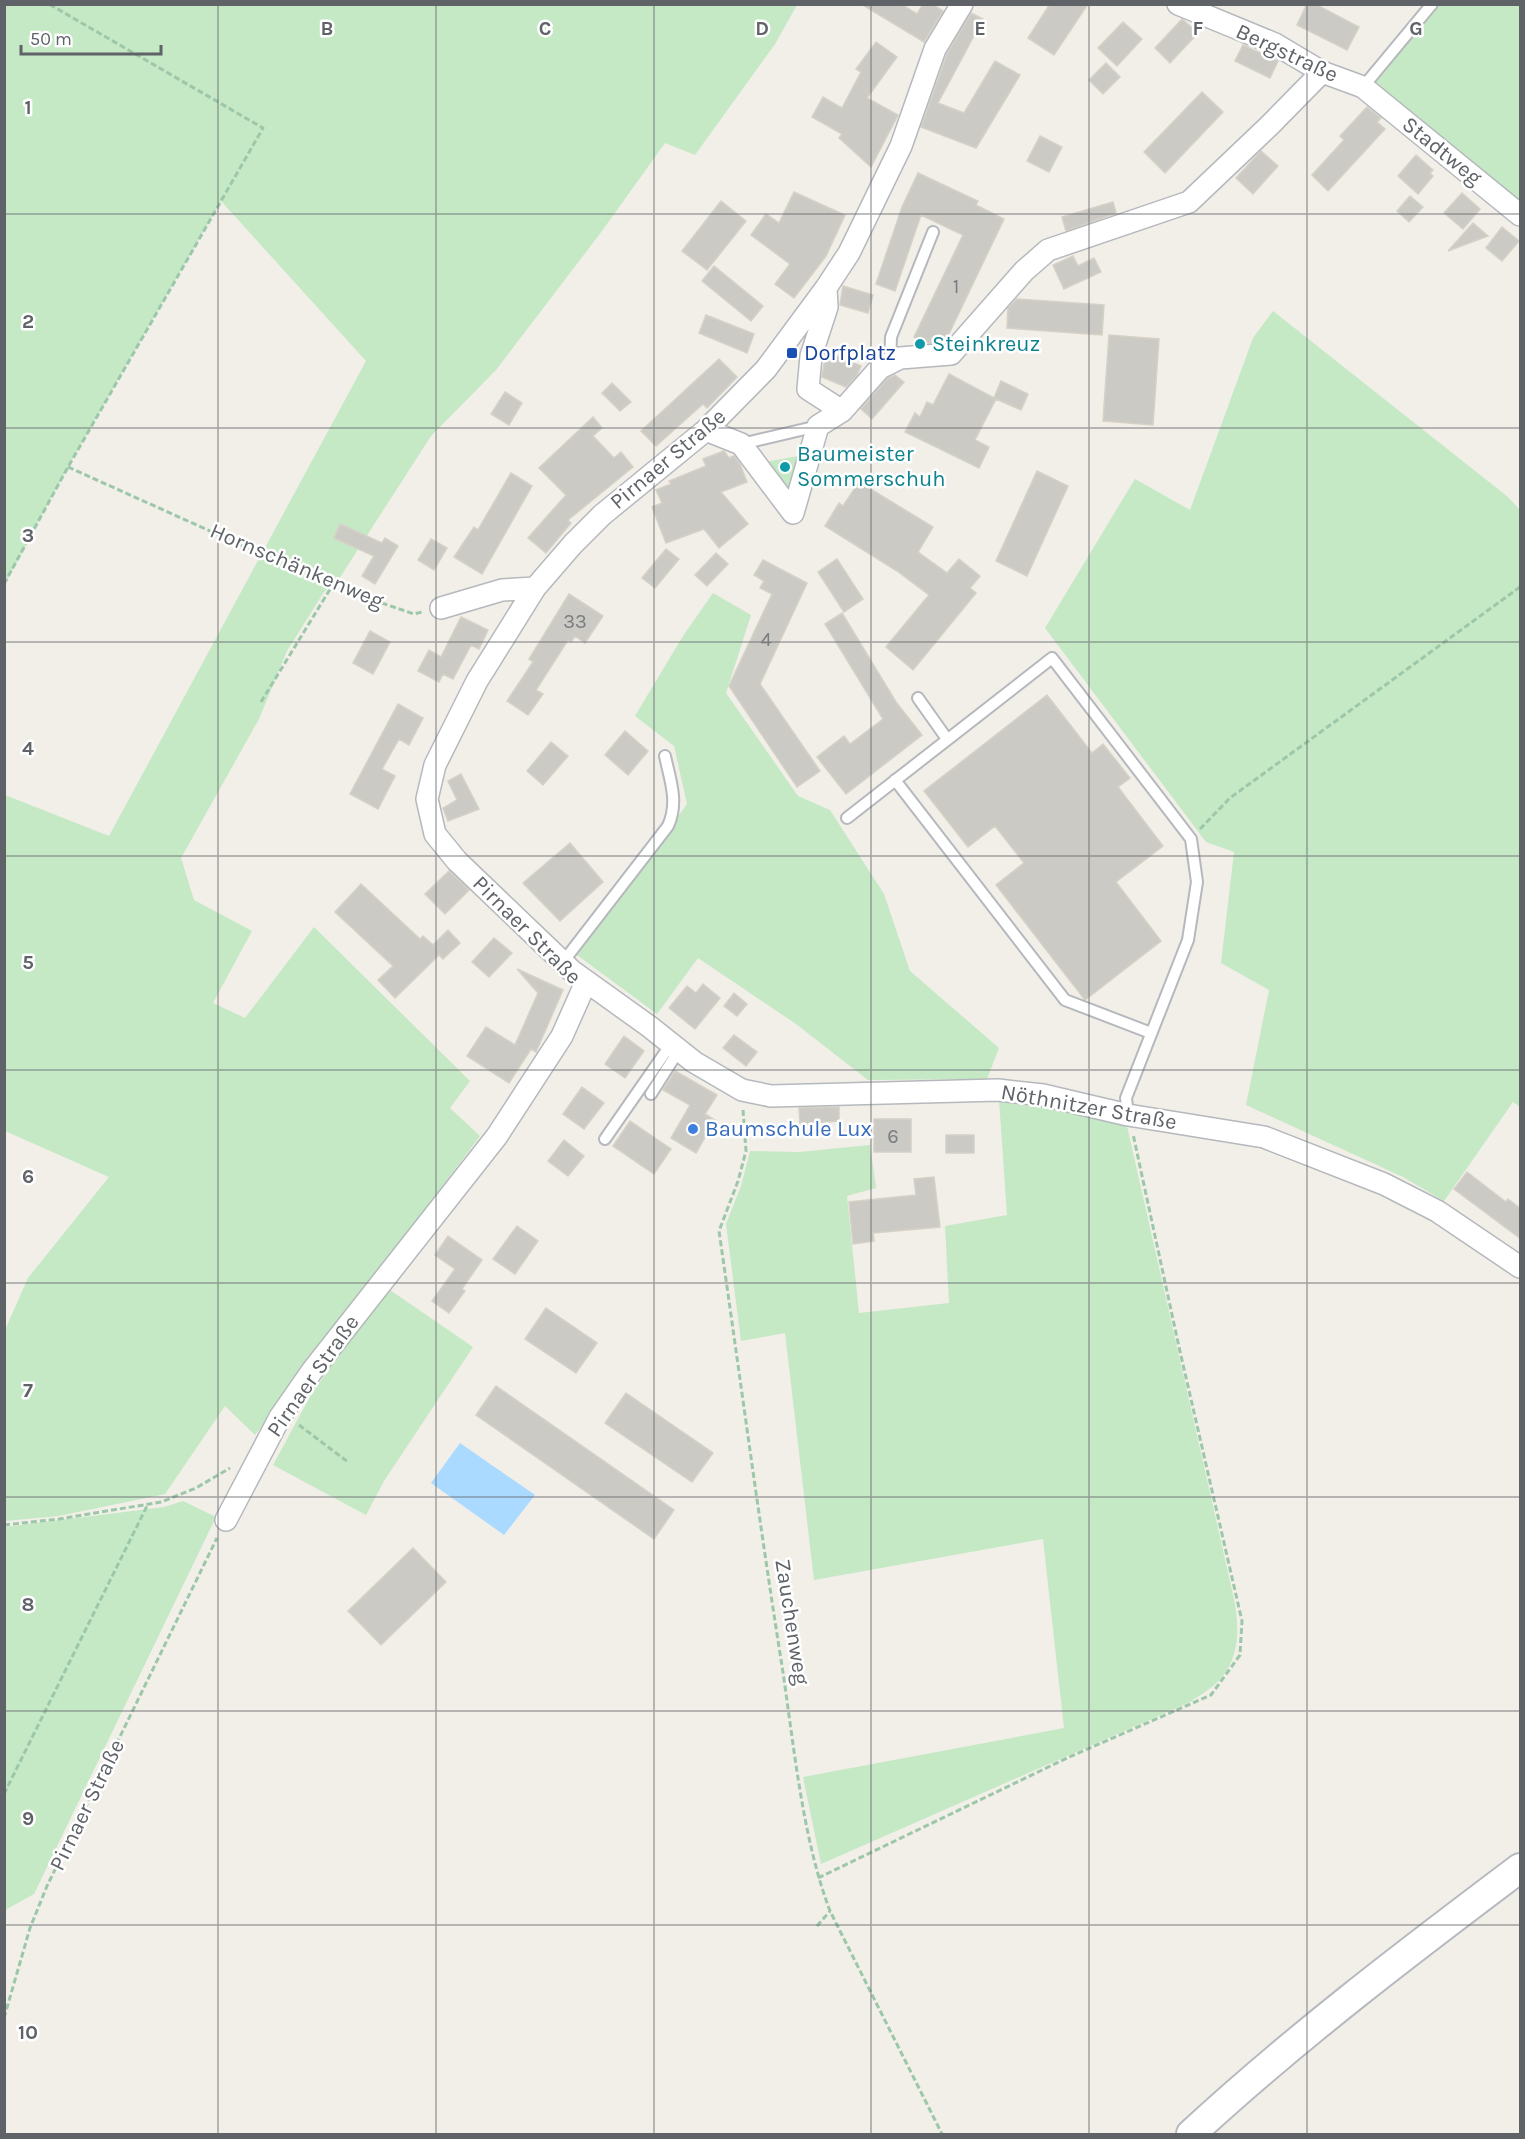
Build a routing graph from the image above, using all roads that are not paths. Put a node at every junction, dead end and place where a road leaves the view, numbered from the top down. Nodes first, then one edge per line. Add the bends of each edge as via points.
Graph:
1 (962, 4) edge
2 (1178, 4) edge
3 (1432, 4) edge
4 (1322, 72) junction
5 (1364, 87) junction
6 (1521, 214) edge
7 (933, 232) dead end
8 (826, 288) junction
9 (890, 363) junction
10 (842, 411) junction
11 (818, 426) junction
12 (706, 430) junction
13 (741, 444) junction
14 (535, 588) junction
15 (441, 608) road end
16 (918, 698) dead end
17 (947, 739) junction
18 (665, 756) dead end
19 (895, 780) junction
20 (847, 818) dead end
21 (563, 962) junction
22 (586, 982) junction
23 (1151, 1033) junction
24 (675, 1047) junction
25 (651, 1094) dead end
26 (1128, 1115) junction
27 (605, 1139) dead end
28 (1521, 1267) edge
29 (226, 1520) road end
30 (1521, 1868) edge
31 (1191, 2134) edge

1 - 8 street, Pirnaer Straße via 935,49 901,146 849,253
2 - 4 street, Bergstraße via 1275,44
3 - 5 lane
4 - 5 street, Bergstraße
4 - 9 street via 1189,202 1048,250 1024,271 951,354 900,358
5 - 6 street, Stadtweg
7 - 9 lane via 891,337
8 - 10 street via 827,307 812,356 808,389
8 - 12 street, Pirnaer Straße via 766,369
9 - 10 street via 880,368
10 - 11 street
11 - 13 lane
11 - 13 street via 793,513
12 - 13 street
12 - 14 street, Pirnaer Straße via 602,515
14 - 15 street via 502,590
14 - 21 street, Pirnaer Straße via 477,681 435,765 427,798 435,834 457,861
16 - 17 lane
17 - 19 lane
17 - 23 lane via 1052,658 1191,839 1197,882 1188,940
18 - 21 lane via 674,800 668,826
19 - 20 lane
19 - 23 lane via 1065,1000
21 - 22 street, Pirnaer Straße
22 - 24 street, Nöthnitzer Straße
22 - 29 street, Pirnaer Straße via 562,1036 497,1136 283,1413
23 - 26 lane via 1126,1098
24 - 25 lane
24 - 26 street, Nöthnitzer Straße via 742,1090 771,1096 998,1090 1043,1095
24 - 27 lane
26 - 28 street, Nöthnitzer Straße via 1264,1137 1328,1161 1437,1211
30 - 31 main road via 1377,1976

